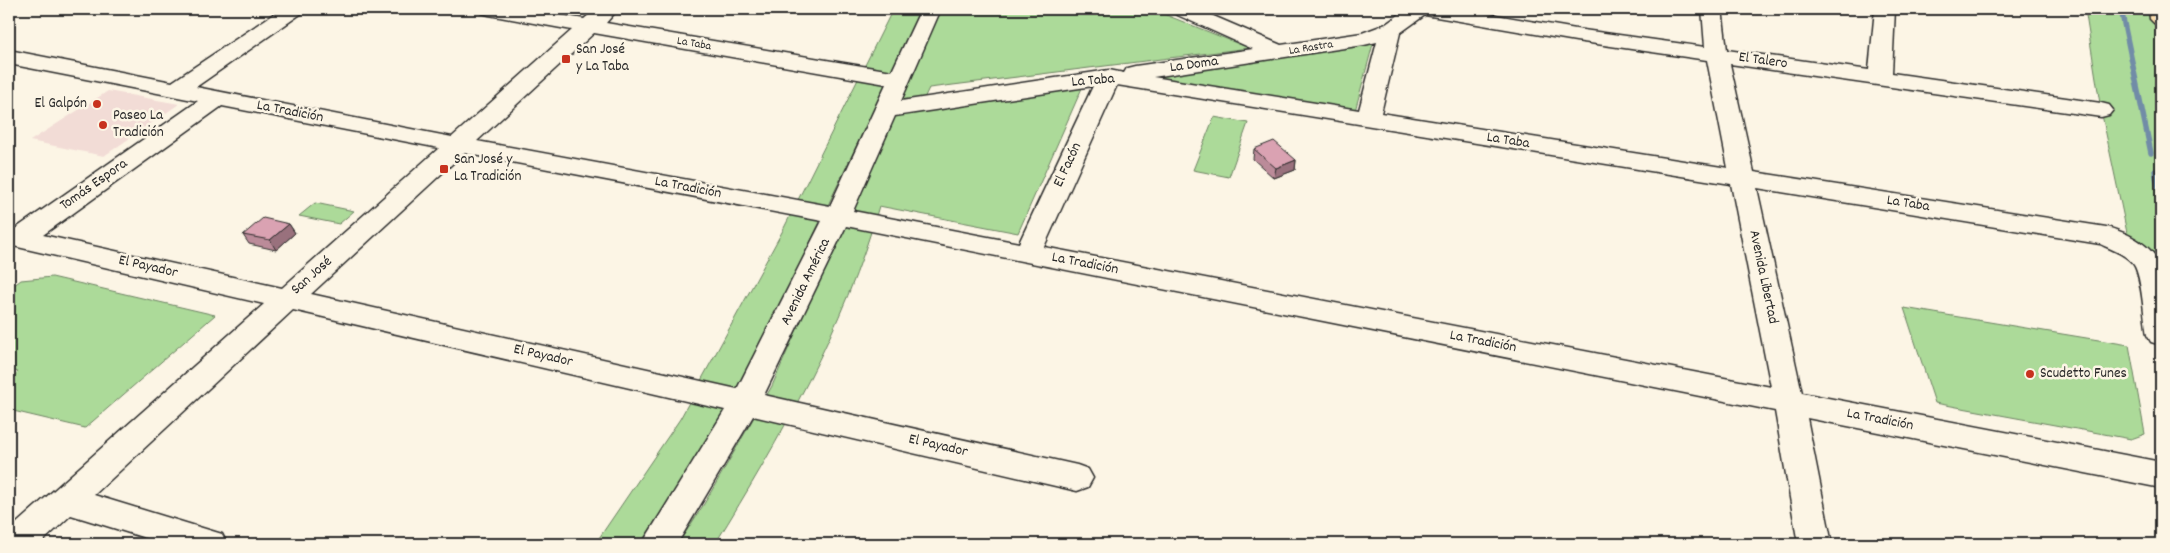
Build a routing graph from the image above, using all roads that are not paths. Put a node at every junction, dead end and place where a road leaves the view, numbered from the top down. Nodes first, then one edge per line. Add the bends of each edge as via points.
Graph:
1 (295, 9) edge
2 (489, 9) edge
3 (608, 9) edge
4 (930, 9) edge
5 (1180, 9) edge
6 (1419, 9) edge
7 (1426, 9) edge
8 (1712, 9) edge
9 (1885, 9) edge
10 (2159, 9) edge
11 (2161, 19) edge
12 (590, 25) junction
13 (1390, 32) junction
14 (1280, 52) junction
15 (1717, 55) junction
16 (9, 57) edge
17 (1109, 76) junction
18 (1880, 78) junction
19 (898, 79) junction
20 (176, 90) junction
21 (218, 98) junction
22 (2101, 110) dead end
23 (884, 111) junction
24 (1368, 119) junction
25 (458, 144) junction
26 (1743, 178) junction
27 (838, 216) junction
28 (14, 237) edge
29 (1028, 253) junction
30 (288, 298) junction
31 (2161, 336) edge
32 (746, 402) junction
33 (1789, 402) junction
34 (2161, 475) edge
35 (1077, 478) dead end
36 (66, 500) junction
37 (17, 544) edge
38 (210, 544) edge
39 (659, 544) edge
40 (1815, 544) edge

1 - 20 street
2 - 12 street, La Taba
3 - 12 street, San José
4 - 19 street, Avenida América
5 - 14 street, La Rastra
6 - 13 street
7 - 15 street, El Talero
8 - 15 street, Avenida Libertad
9 - 18 street
10 - 11 main road
12 - 19 street, La Taba
12 - 25 street, San José
13 - 14 street, La Rastra via 1364,40
13 - 24 street
14 - 17 street, La Doma
15 - 18 street, El Talero
15 - 26 street, Avenida Libertad
16 - 20 street, La Tradición
17 - 23 street, La Taba
17 - 24 street, La Taba
17 - 29 street, El Facón
18 - 22 street, El Talero
19 - 23 street, Avenida América
20 - 21 street, La Tradición
21 - 25 street, La Tradición
21 - 28 street, Tomás Espora
23 - 27 street, Avenida América
24 - 26 street, La Taba
25 - 27 street, La Tradición
25 - 30 street, San José
26 - 31 street, La Taba via 2106,236 2130,247 2146,261
26 - 33 street, Avenida Libertad
27 - 29 street, La Tradición
27 - 32 street, Avenida América
28 - 30 street, El Payador
29 - 33 street, La Tradición
30 - 32 street, El Payador
30 - 36 street, San José
32 - 35 street, El Payador
32 - 39 street, Avenida América
33 - 34 street, La Tradición
33 - 40 street, Avenida Libertad
36 - 37 street, San José
36 - 38 street

